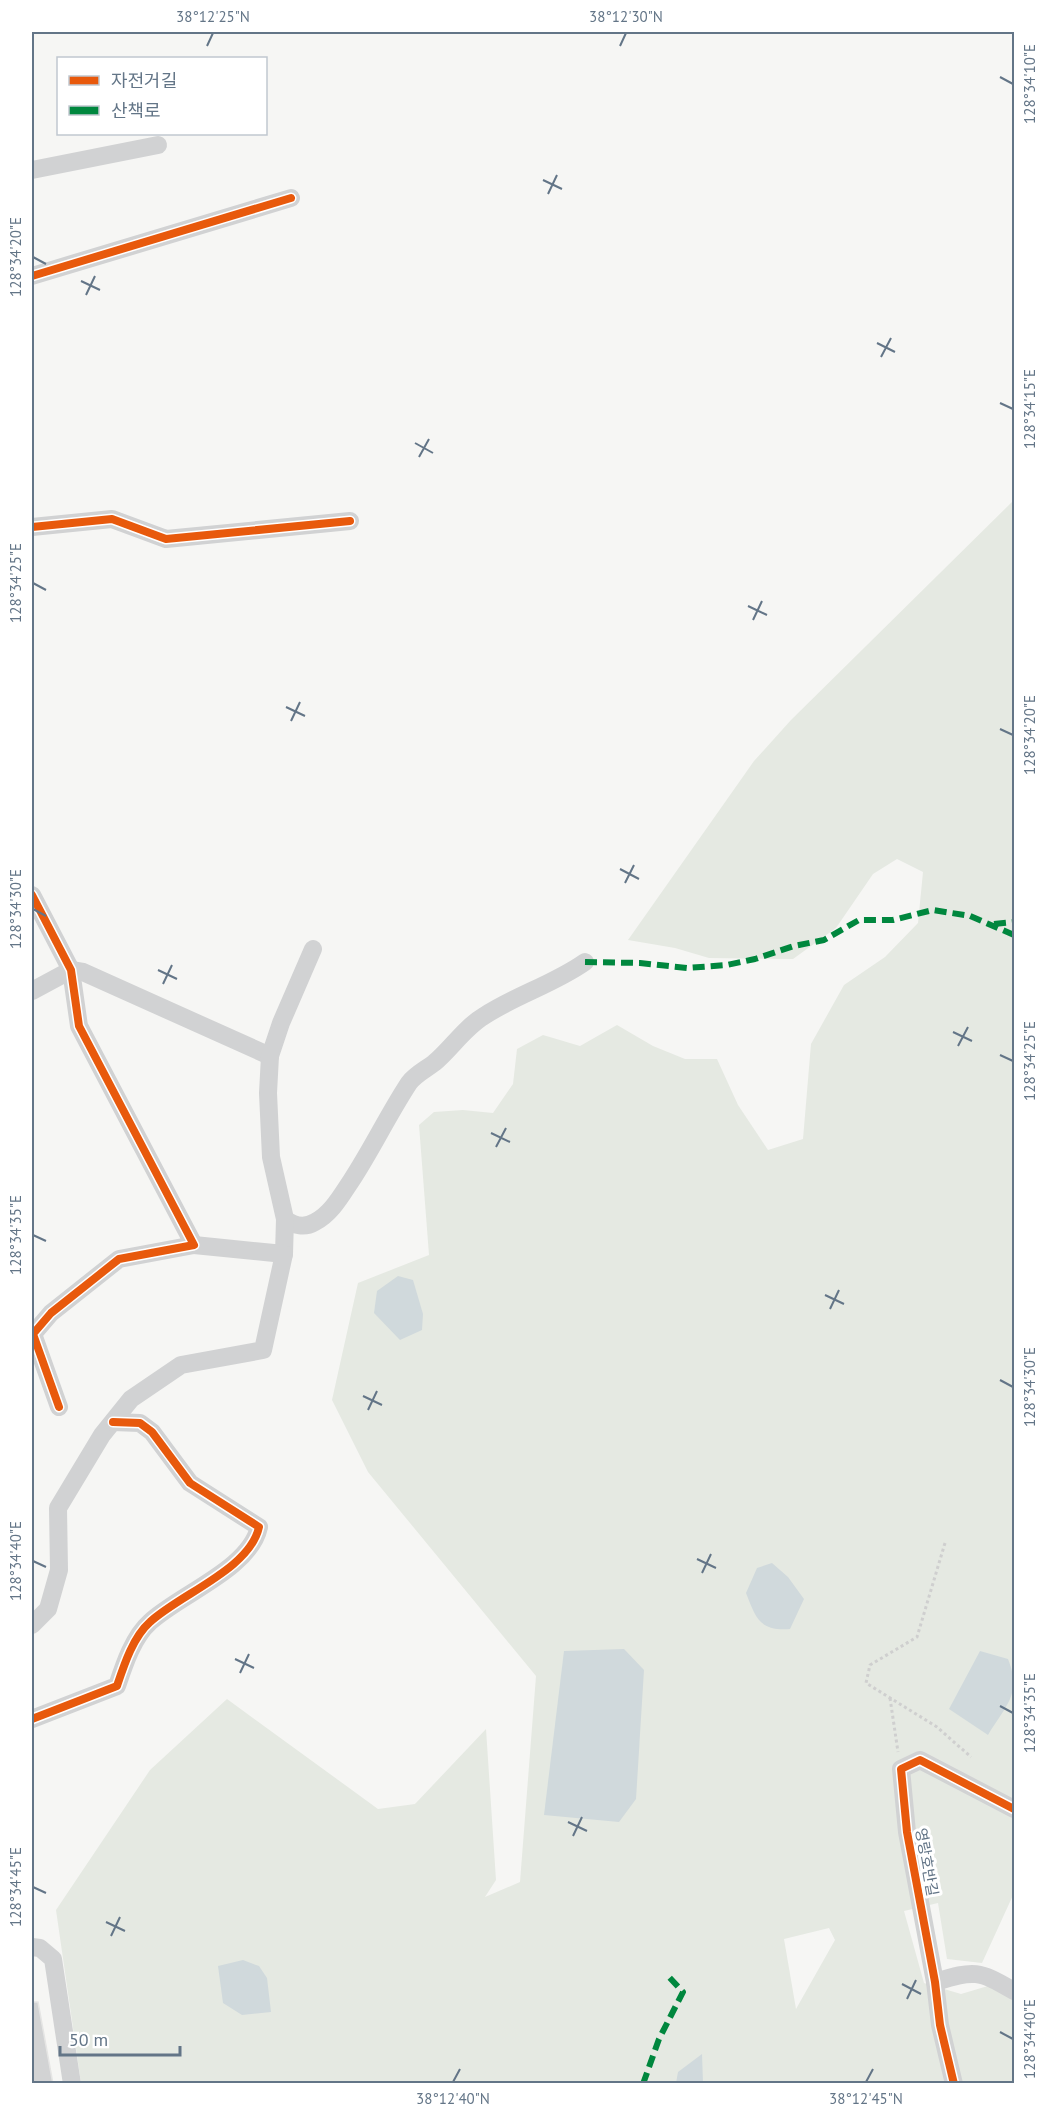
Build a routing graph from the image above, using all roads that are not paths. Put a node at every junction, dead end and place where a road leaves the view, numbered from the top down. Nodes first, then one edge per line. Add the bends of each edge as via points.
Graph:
1 (158, 145) dead end
2 (32, 170) edge
3 (291, 198) dead end
4 (32, 276) edge
5 (350, 521) dead end
6 (32, 527) edge
7 (32, 895) edge
8 (313, 949) dead end
9 (585, 962) dead end
10 (71, 970) junction
11 (32, 991) edge
12 (270, 1056) junction
13 (285, 1219) junction
14 (194, 1245) junction
15 (284, 1254) junction
16 (59, 1407) dead end
17 (113, 1422) junction
18 (32, 1625) edge
19 (32, 1719) edge
20 (1014, 1809) edge
21 (32, 1947) edge
22 (935, 1982) junction
23 (1014, 1991) edge
24 (72, 2084) edge
25 (954, 2084) edge

1 - 2 street
3 - 4 street
5 - 6 street via 166,539 112,519
7 - 10 street
8 - 12 street
9 - 13 street via 481,1017 411,1081 336,1203 315,1222 301,1226
10 - 11 street
10 - 12 street via 84,972
10 - 14 street via 79,1026
12 - 13 street via 271,1157
13 - 15 street
14 - 15 street
14 - 16 street via 119,1259 51,1313 33,1334
15 - 17 street via 263,1350 181,1365 131,1399
17 - 18 street via 58,1508 59,1570 48,1610
17 - 19 street via 140,1423 152,1432 190,1483 259,1527 256,1539 238,1560 149,1622 128,1654 117,1686
20 - 22 street, 영랑호반길 via 920,1760 901,1769 907,1832
21 - 24 street via 40,1948 53,1959
22 - 23 street via 966,1972 988,1976
22 - 25 street, 영랑호반길

